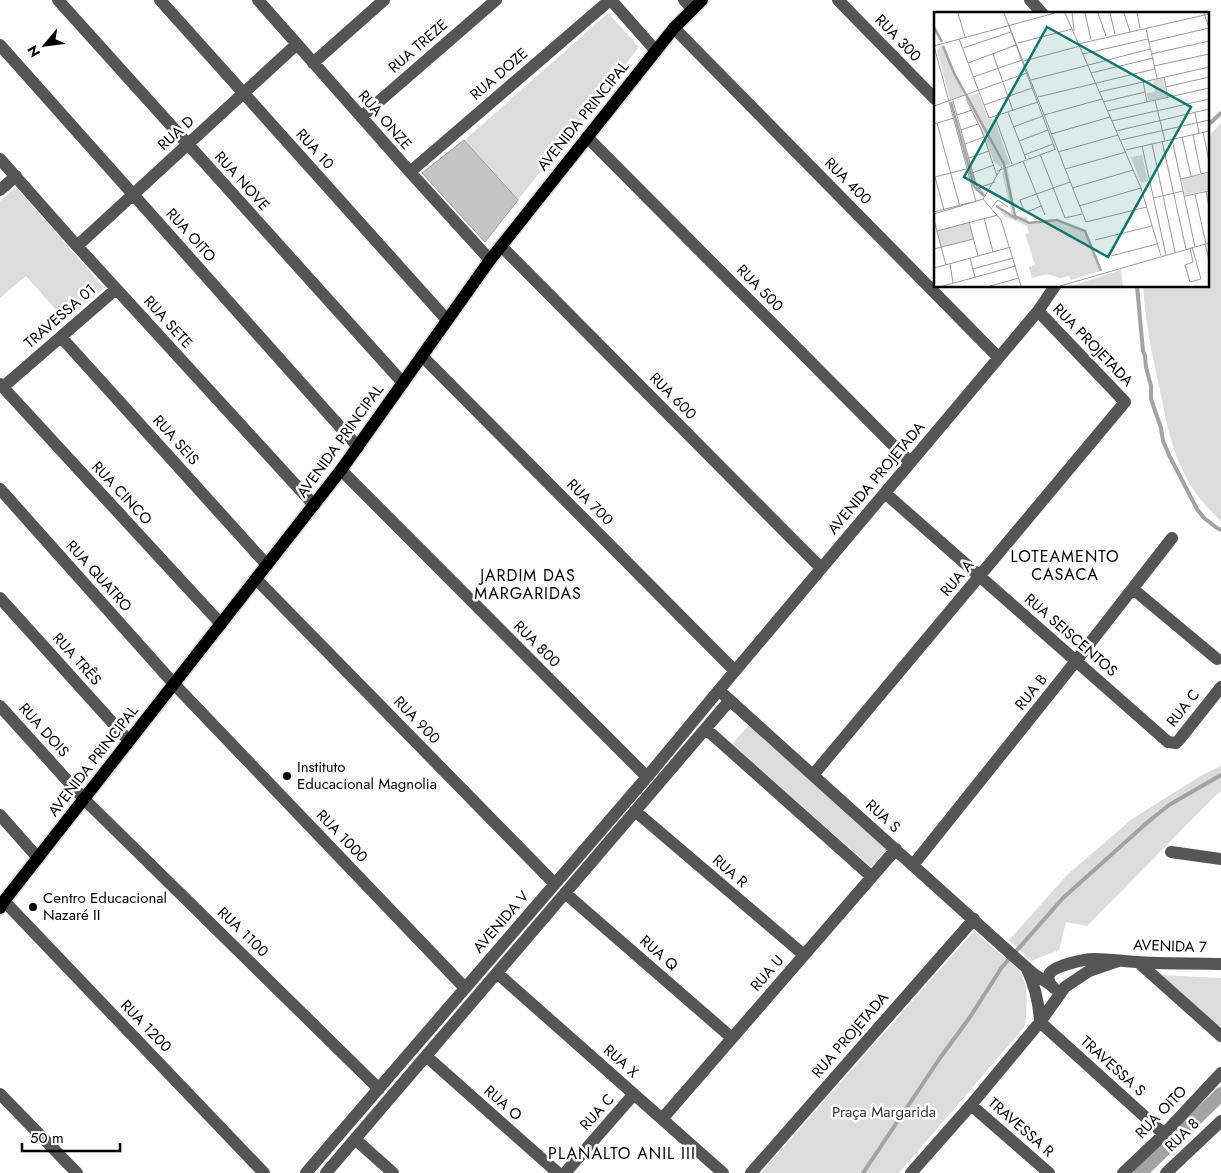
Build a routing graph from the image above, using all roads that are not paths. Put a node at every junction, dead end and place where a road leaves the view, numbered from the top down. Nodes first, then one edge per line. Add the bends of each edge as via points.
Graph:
1 (58, 0) edge
2 (160, 0) edge
3 (384, 0) edge
4 (496, 0) edge
5 (611, 0) edge
6 (702, 0) edge
7 (838, 0) edge
8 (1030, 0) edge
9 (263, 2) edge
10 (688, 5) edge
11 (1040, 12) edge
12 (674, 28) junction
13 (297, 44) junction
14 (0, 45) edge
15 (656, 51) junction
16 (313, 63) junction
17 (244, 94) junction
18 (934, 98) edge
19 (361, 117) junction
20 (587, 137) junction
21 (188, 145) junction
22 (0, 159) edge
23 (410, 172) junction
24 (16, 176) junction
25 (0, 190) edge
26 (133, 194) junction
27 (77, 246) junction
28 (501, 246) junction
29 (490, 260) junction
30 (1055, 288) edge
31 (116, 289) junction
32 (1038, 311) junction
33 (447, 320) junction
34 (61, 337) junction
35 (422, 356) junction
36 (998, 358) junction
37 (403, 383) junction
38 (1, 385) edge
39 (1125, 402) joint
40 (358, 446) junction
41 (910, 462) junction
42 (341, 470) junction
43 (0, 489) edge
44 (885, 493) junction
45 (314, 505) junction
46 (1172, 538) dead end
47 (267, 565) junction
48 (821, 568) junction
49 (980, 576) junction
50 (256, 579) junction
51 (1133, 589) junction
52 (0, 598) edge
53 (221, 624) junction
54 (1217, 659) dead end
55 (1076, 661) junction
56 (735, 671) junction
57 (174, 684) junction
58 (1221, 687) edge
59 (719, 690) junction
60 (730, 700) junction
61 (0, 706) edge
62 (706, 729) junction
63 (129, 741) junction
64 (1168, 742) joint
65 (813, 775) junction
66 (647, 777) junction
67 (84, 799) junction
68 (635, 811) junction
69 (0, 815) edge
70 (896, 849) junction
71 (1171, 852) dead end
72 (38, 858) junction
73 (1221, 859) edge
74 (913, 865) junction
75 (872, 877) junction
76 (555, 884) junction
77 (565, 893) junction
78 (1, 905) edge
79 (974, 919) junction
80 (804, 956) junction
81 (1118, 961) junction
82 (1138, 962) junction
83 (1023, 964) junction
84 (1221, 964) edge
85 (1055, 968) junction
86 (497, 973) junction
87 (1058, 986) junction
88 (465, 988) junction
89 (1040, 1022) junction
90 (1221, 1036) edge
91 (732, 1038) junction
92 (426, 1056) junction
93 (1221, 1073) edge
94 (378, 1089) junction
95 (0, 1094) edge
96 (634, 1094) junction
97 (971, 1105) junction
98 (662, 1119) junction
99 (1221, 1121) edge
100 (1164, 1134) junction
101 (355, 1140) junction
102 (77, 1173) edge
103 (264, 1173) edge
104 (306, 1173) edge
105 (326, 1173) edge
106 (393, 1173) edge
107 (558, 1173) edge
108 (565, 1173) edge
109 (723, 1173) edge
110 (751, 1173) edge
111 (912, 1173) edge
112 (1049, 1173) edge
113 (1123, 1173) edge
114 (1166, 1173) edge

1 - 21 street, RUA NOVE
2 - 17 street, RUA 10
3 - 16 street
4 - 19 street, RUA TREZE
5 - 15 street
5 - 23 street, RUA DOZE
6 - 10 main road, AVENIDA PRINCIPAL
7 - 18 street, RUA 300
8 - 11 street
9 - 13 street, RUA ONZE
10 - 12 main road, AVENIDA PRINCIPAL
12 - 15 main road, AVENIDA PRINCIPAL
12 - 36 street, RUA 400
13 - 16 street, RUA ONZE
13 - 17 street, RUA D
14 - 26 street, RUA OITO
15 - 20 main road, AVENIDA PRINCIPAL
16 - 19 street, RUA ONZE
17 - 21 street, RUA D
17 - 33 street, RUA 10
19 - 23 street, RUA ONZE
20 - 28 main road, AVENIDA PRINCIPAL
20 - 41 street, RUA 500
21 - 26 street, RUA D
21 - 37 street, RUA NOVE
22 - 24 street, RUA SETE
23 - 29 street, RUA ONZE
24 - 25 street
24 - 27 street, RUA SETE
26 - 27 street, RUA D
26 - 40 street, RUA OITO
27 - 31 street, RUA SETE
28 - 29 main road, AVENIDA PRINCIPAL
28 - 48 street, RUA 600
29 - 33 main road, AVENIDA PRINCIPAL
30 - 32 street, AVENIDA PROJETADA
31 - 34 street, TRAVESSA 01
31 - 45 street, RUA SETE
32 - 36 street, AVENIDA PROJETADA
32 - 39 street, RUA PROJETADA
33 - 35 main road, AVENIDA PRINCIPAL
34 - 38 street, TRAVESSA 01
34 - 47 street, RUA SEIS
35 - 37 main road, AVENIDA PRINCIPAL
35 - 56 street, RUA 700
36 - 41 street, AVENIDA PROJETADA
37 - 40 main road, AVENIDA PRINCIPAL
38 - 53 street, RUA CINCO
39 - 49 street, RUA A
40 - 42 main road, AVENIDA PRINCIPAL
41 - 44 street, AVENIDA PROJETADA
42 - 45 main road, AVENIDA PRINCIPAL
42 - 66 street, RUA 800
43 - 57 street, RUA QUATRO
44 - 48 street, AVENIDA PROJETADA
44 - 49 street, RUA SEISCENTOS
45 - 47 main road, AVENIDA PRINCIPAL
46 - 51 street, RUA B
47 - 50 main road, AVENIDA PRINCIPAL
48 - 56 street, AVENIDA PROJETADA
49 - 55 street, RUA SEISCENTOS
49 - 65 street, RUA A
50 - 53 main road, AVENIDA PRINCIPAL
50 - 76 street, RUA 900
51 - 54 street
51 - 55 street, RUA B
52 - 63 street, RUA TRÊS
53 - 57 main road, AVENIDA PRINCIPAL
55 - 64 street, RUA SEISCENTOS
55 - 74 street, RUA B
56 - 59 street, AVENIDA PROJETADA
57 - 63 main road, AVENIDA PRINCIPAL
57 - 88 street, RUA 1000
58 - 64 street, RUA C via 1179,740
59 - 60 street, RUA S
59 - 66 street, AVENIDA V
60 - 62 street, AVENIDA V
60 - 65 street, RUA S
61 - 67 street, RUA DOIS
62 - 68 street, AVENIDA V
62 - 75 street
63 - 67 main road, AVENIDA PRINCIPAL
65 - 70 street, RUA S
66 - 76 street, AVENIDA V
67 - 72 main road, AVENIDA PRINCIPAL
67 - 94 street, RUA 1100
68 - 77 street, AVENIDA V
68 - 80 street, RUA R
69 - 72 street
70 - 74 street, RUA S
70 - 75 street, RUA U
71 - 73 street
72 - 78 main road, AVENIDA PRINCIPAL
74 - 79 street, RUA S
75 - 80 street, RUA U
76 - 88 street, AVENIDA V
77 - 86 street, AVENIDA V
77 - 91 street, RUA Q
78 - 103 street, RUA 1200
79 - 83 street, RUA S
79 - 110 street, RUA PROJETADA
80 - 91 street, RUA U
81 - 82 street, AVENIDA 7
81 - 85 street, AVENIDA 7 via 1088,959
81 - 87 street, AVENIDA 7
82 - 84 street, AVENIDA 7
82 - 90 street
83 - 85 street
83 - 87 street, RUA S via 1035,975
83 - 89 street via 1035,988
85 - 87 street via 1048,977
85 - 87 street via 1067,972 1070,978
86 - 92 street, AVENIDA V
86 - 96 street, RUA X
87 - 89 street
88 - 94 street, AVENIDA V
89 - 97 street
89 - 100 street, TRAVESSA S
91 - 98 street, RUA U
92 - 101 street, AVENIDA V
92 - 107 street, RUA O
93 - 100 street, RUA OITO
94 - 104 street, AVENIDA V
95 - 102 street
96 - 98 street, RUA X
96 - 108 street, RUA C
97 - 111 street
97 - 112 street, TRAVESSA R
98 - 109 street, RUA X
99 - 114 street, RUA 8
100 - 113 street, RUA OITO
101 - 105 street, AVENIDA V
101 - 106 street

